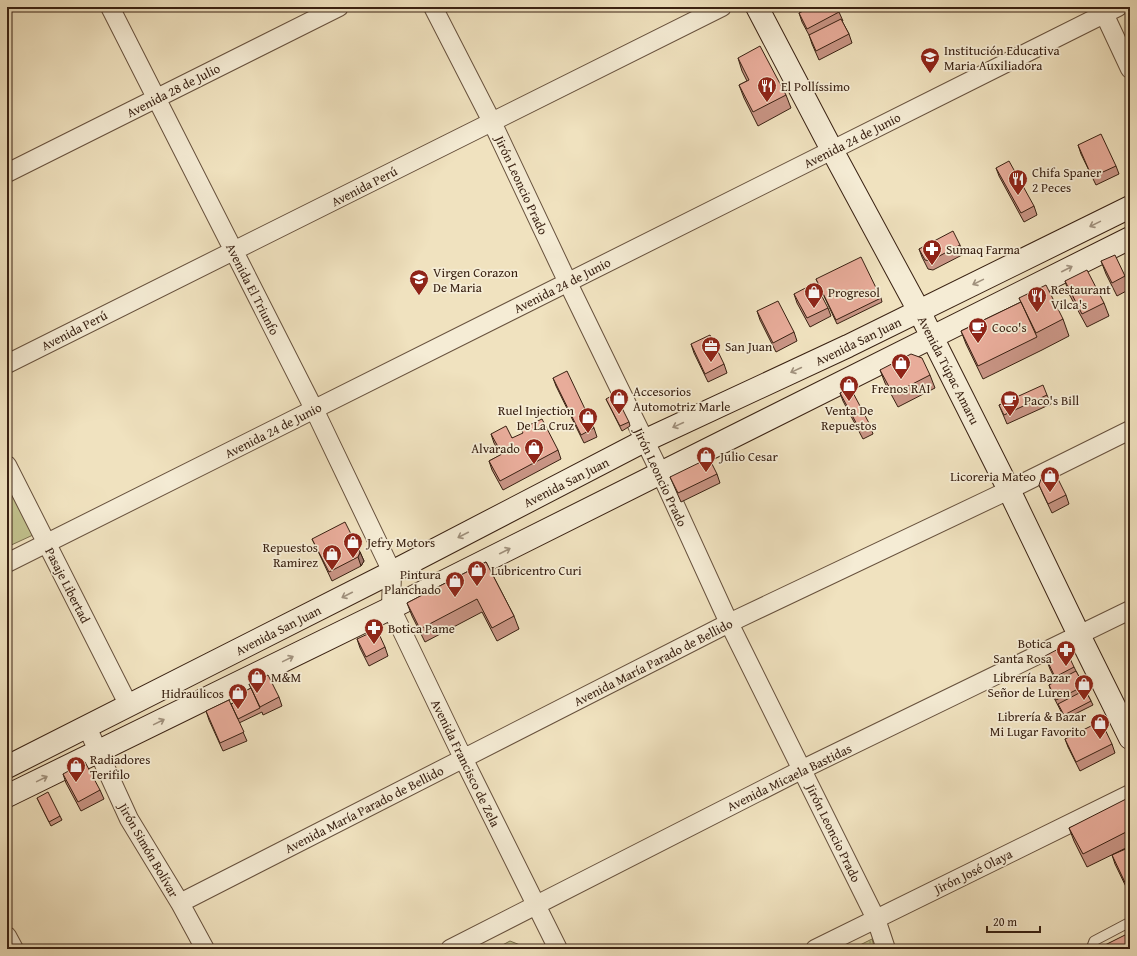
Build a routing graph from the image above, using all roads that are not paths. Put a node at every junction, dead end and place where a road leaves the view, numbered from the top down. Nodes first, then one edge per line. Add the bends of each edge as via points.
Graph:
1 (110, 7) edge
2 (339, 7) edge
3 (433, 7) edge
4 (722, 7) edge
5 (757, 7) edge
6 (1108, 9) edge
7 (1130, 69) edge
8 (157, 98) junction
9 (492, 122) junction
10 (832, 150) junction
11 (7, 173) edge
12 (1130, 207) edge
13 (1130, 238) edge
14 (234, 251) junction
15 (568, 283) junction
16 (919, 311) junction
17 (932, 337) junction
18 (7, 364) edge
19 (314, 409) junction
20 (1130, 430) edge
21 (644, 441) junction
22 (7, 465) edge
23 (660, 472) junction
24 (1009, 490) junction
25 (47, 543) junction
26 (7, 563) edge
27 (392, 572) junction
28 (391, 608) junction
29 (1130, 610) edge
30 (729, 623) junction
31 (1079, 635) junction
32 (129, 706) junction
33 (87, 727) junction
34 (1130, 738) edge
35 (99, 752) junction
36 (463, 758) junction
37 (7, 767) edge
38 (803, 770) junction
39 (1130, 794) edge
40 (7, 796) edge
41 (180, 903) junction
42 (535, 905) junction
43 (876, 919) junction
44 (1130, 922) edge
45 (7, 936) edge
46 (14, 949) edge
47 (205, 949) edge
48 (450, 949) edge
49 (558, 949) edge
50 (816, 949) edge
51 (886, 949) edge
52 (1091, 949) edge

1 - 8 street, Avenida El Triunfo
2 - 8 street, Avenida 28 de Julio
3 - 9 street, Jirón Leoncio Prado
4 - 9 street, Avenida Perú
5 - 10 main road, Avenida Túpac Amaru
6 - 7 street
6 - 10 street, Avenida 24 de Junio
8 - 11 street, Avenida 28 de Julio
8 - 14 street, Avenida El Triunfo
9 - 14 street, Avenida Perú
9 - 15 street, Jirón Leoncio Prado
10 - 15 street, Avenida 24 de Junio
10 - 16 main road, Avenida Túpac Amaru
12 -> 16 main road, Avenida San Juan
17 -> 13 main road
14 - 18 street, Avenida Perú
14 - 19 street, Avenida El Triunfo
15 - 19 street, Avenida 24 de Junio
15 - 21 street, Jirón Leoncio Prado
16 - 17 main road, Avenida Túpac Amaru
16 -> 21 main road, Avenida San Juan
17 - 23 main road
17 - 24 main road, Avenida Túpac Amaru
19 - 25 street, Avenida 24 de Junio
19 - 27 street, Avenida El Triunfo
20 - 24 street, Avenida María Parado de Bellido
21 - 23 street, Jirón Leoncio Prado
21 -> 27 main road, Avenida San Juan
22 - 25 street, Pasaje Libertad
28 -> 23 main road
23 - 30 street, Jirón Leoncio Prado
24 - 30 street, Avenida María Parado de Bellido
24 - 31 main road, Avenida Túpac Amaru
25 - 26 street, Avenida 24 de Junio
25 - 32 street, Pasaje Libertad
27 - 28 street, Avenida Francisco de Zela
27 -> 32 main road, Avenida San Juan
35 -> 28 main road
28 - 36 street, Avenida Francisco de Zela
29 - 31 street, Avenida Micaela Bastidas
30 - 36 street, Avenida María Parado de Bellido
30 - 38 street, Jirón Leoncio Prado
31 - 34 main road, Avenida Túpac Amaru
31 - 38 street, Avenida Micaela Bastidas
32 - 33 main road, Avenida San Juan
33 - 35 street, Jirón Simón Bolívar
33 - 37 main road, Avenida San Juan
40 -> 35 main road
35 - 41 street, Jirón Simón Bolívar via 129,819
36 - 41 street, Avenida María Parado de Bellido
36 - 42 street, Avenida Francisco de Zela
38 - 42 street, Avenida Micaela Bastidas
38 - 43 street, Jirón Leoncio Prado
39 - 43 street, Jirón José Olaya
41 - 47 street, Jirón Simón Bolívar
42 - 48 street, Avenida Micaela Bastidas
42 - 49 street, Avenida Francisco de Zela
43 - 50 street, Jirón José Olaya
43 - 51 street, Jirón Leoncio Prado
44 - 52 lane via 1094,941
45 - 46 street

